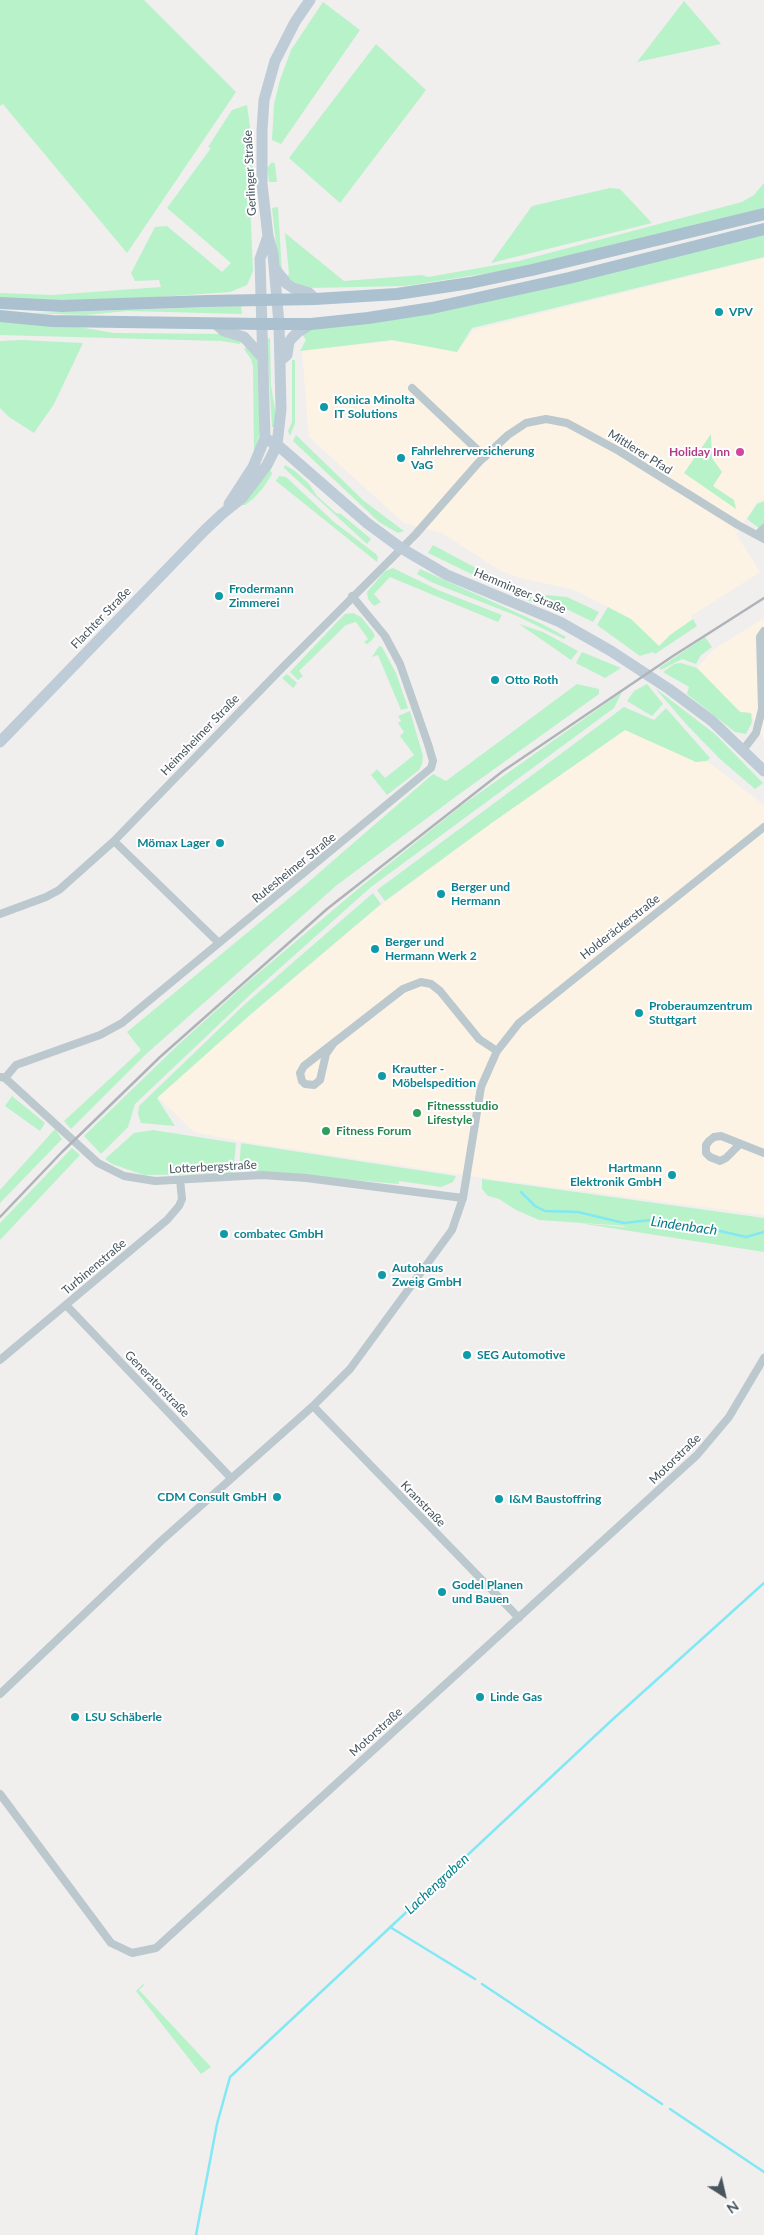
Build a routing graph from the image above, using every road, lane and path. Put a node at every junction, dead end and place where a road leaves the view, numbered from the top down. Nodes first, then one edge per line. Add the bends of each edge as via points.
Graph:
1 (310, 0) edge
2 (764, 214) edge
3 (764, 229) edge
4 (268, 236) junction
5 (274, 267) junction
6 (315, 299) junction
7 (260, 300) junction
8 (278, 300) junction
9 (0, 304) edge
10 (0, 316) edge
11 (216, 324) junction
12 (262, 324) junction
13 (279, 324) junction
14 (312, 324) junction
15 (264, 358) junction
16 (280, 360) junction
17 (412, 388) dead end
18 (265, 438) junction
19 (277, 445) junction
20 (484, 457) junction
21 (222, 514) junction
22 (764, 528) edge
23 (761, 537) edge
24 (401, 548) junction
25 (352, 596) junction
26 (764, 631) edge
27 (0, 742) edge
28 (743, 750) junction
29 (764, 771) edge
30 (764, 827) edge
31 (114, 841) junction
32 (0, 914) edge
33 (219, 943) junction
34 (333, 1044) junction
35 (497, 1051) junction
36 (2, 1078) edge
37 (740, 1144) dead end
38 (764, 1152) edge
39 (180, 1180) junction
40 (463, 1198) junction
41 (66, 1305) junction
42 (764, 1358) edge
43 (0, 1360) edge
44 (313, 1406) junction
45 (232, 1478) junction
46 (519, 1618) junction
47 (0, 1694) edge
48 (0, 1794) edge

1 - 4 main road, Gerlinger Straße via 275,61 264,100 262,158
2 - 6 main road via 470,283 397,294
3 - 14 main road via 569,278 432,308
4 - 5 main road, Gerlinger Straße
4 - 7 main road, Gerlinger Straße via 260,259
5 - 6 main road via 287,284 309,292
5 - 8 main road, Gerlinger Straße
6 - 8 main road
7 - 8 main road
7 - 9 main road via 62,306
7 - 12 main road, Flachter Straße
8 - 13 main road, Flachter Straße
10 - 11 main road
11 - 12 main road
11 - 15 main road via 224,331 244,337
12 - 13 main road
12 - 15 main road, Flachter Straße
13 - 14 main road
13 - 16 main road, Flachter Straße
14 - 16 main road via 292,338 287,355
15 - 18 main road, Flachter Straße
16 - 19 main road, Flachter Straße via 281,409
17 - 20 street
18 - 19 main road, Hemminger Straße
18 - 21 main road, Flachter Straße via 253,467
19 - 21 main road, Flachter Straße via 254,484
19 - 24 main road, Hemminger Straße via 371,527
20 - 23 street, Mittlerer Pfad via 526,423 546,420 567,423
20 - 24 street, Mittlerer Pfad
21 - 27 main road, Flachter Straße
22 - 23 street, Mittlerer Pfad
24 - 25 street, Heimsheimer Straße
24 - 28 main road, Hemminger Straße via 447,575 586,636 669,689 712,721
25 - 31 street, Heimsheimer Straße
25 - 33 street, Rutesheimer Straße via 385,636 400,664 428,744 433,761 431,768
26 - 28 street via 760,637 762,709 756,733
28 - 29 main road, Hemminger Straße
30 - 35 street, Holderäckerstraße via 543,1002 519,1023
31 - 32 street, Heimsheimer Straße via 60,890
31 - 33 street
33 - 36 street, Rutesheimer Straße via 122,1023 100,1035 16,1065
34 - 34 street via 302,1069 300,1078 305,1084 314,1085 320,1080 326,1054
34 - 35 street via 403,989 421,982 440,991 479,1039
35 - 40 street, Holderäckerstraße via 481,1087
36 - 39 street, Lotterbergstraße via 109,1169 142,1181
37 - 38 street
39 - 40 street, Lotterbergstraße via 262,1175
39 - 41 street, Turbinenstraße via 182,1199 167,1220
40 - 44 street via 452,1230 442,1244 350,1369
41 - 43 street, Turbinenstraße
41 - 45 street, Generatorstraße
42 - 46 street, Motorstraße via 729,1418 697,1455
44 - 45 street
44 - 46 street, Kranstraße
45 - 47 street
46 - 48 street, Motorstraße via 156,1948 132,1953 111,1943

